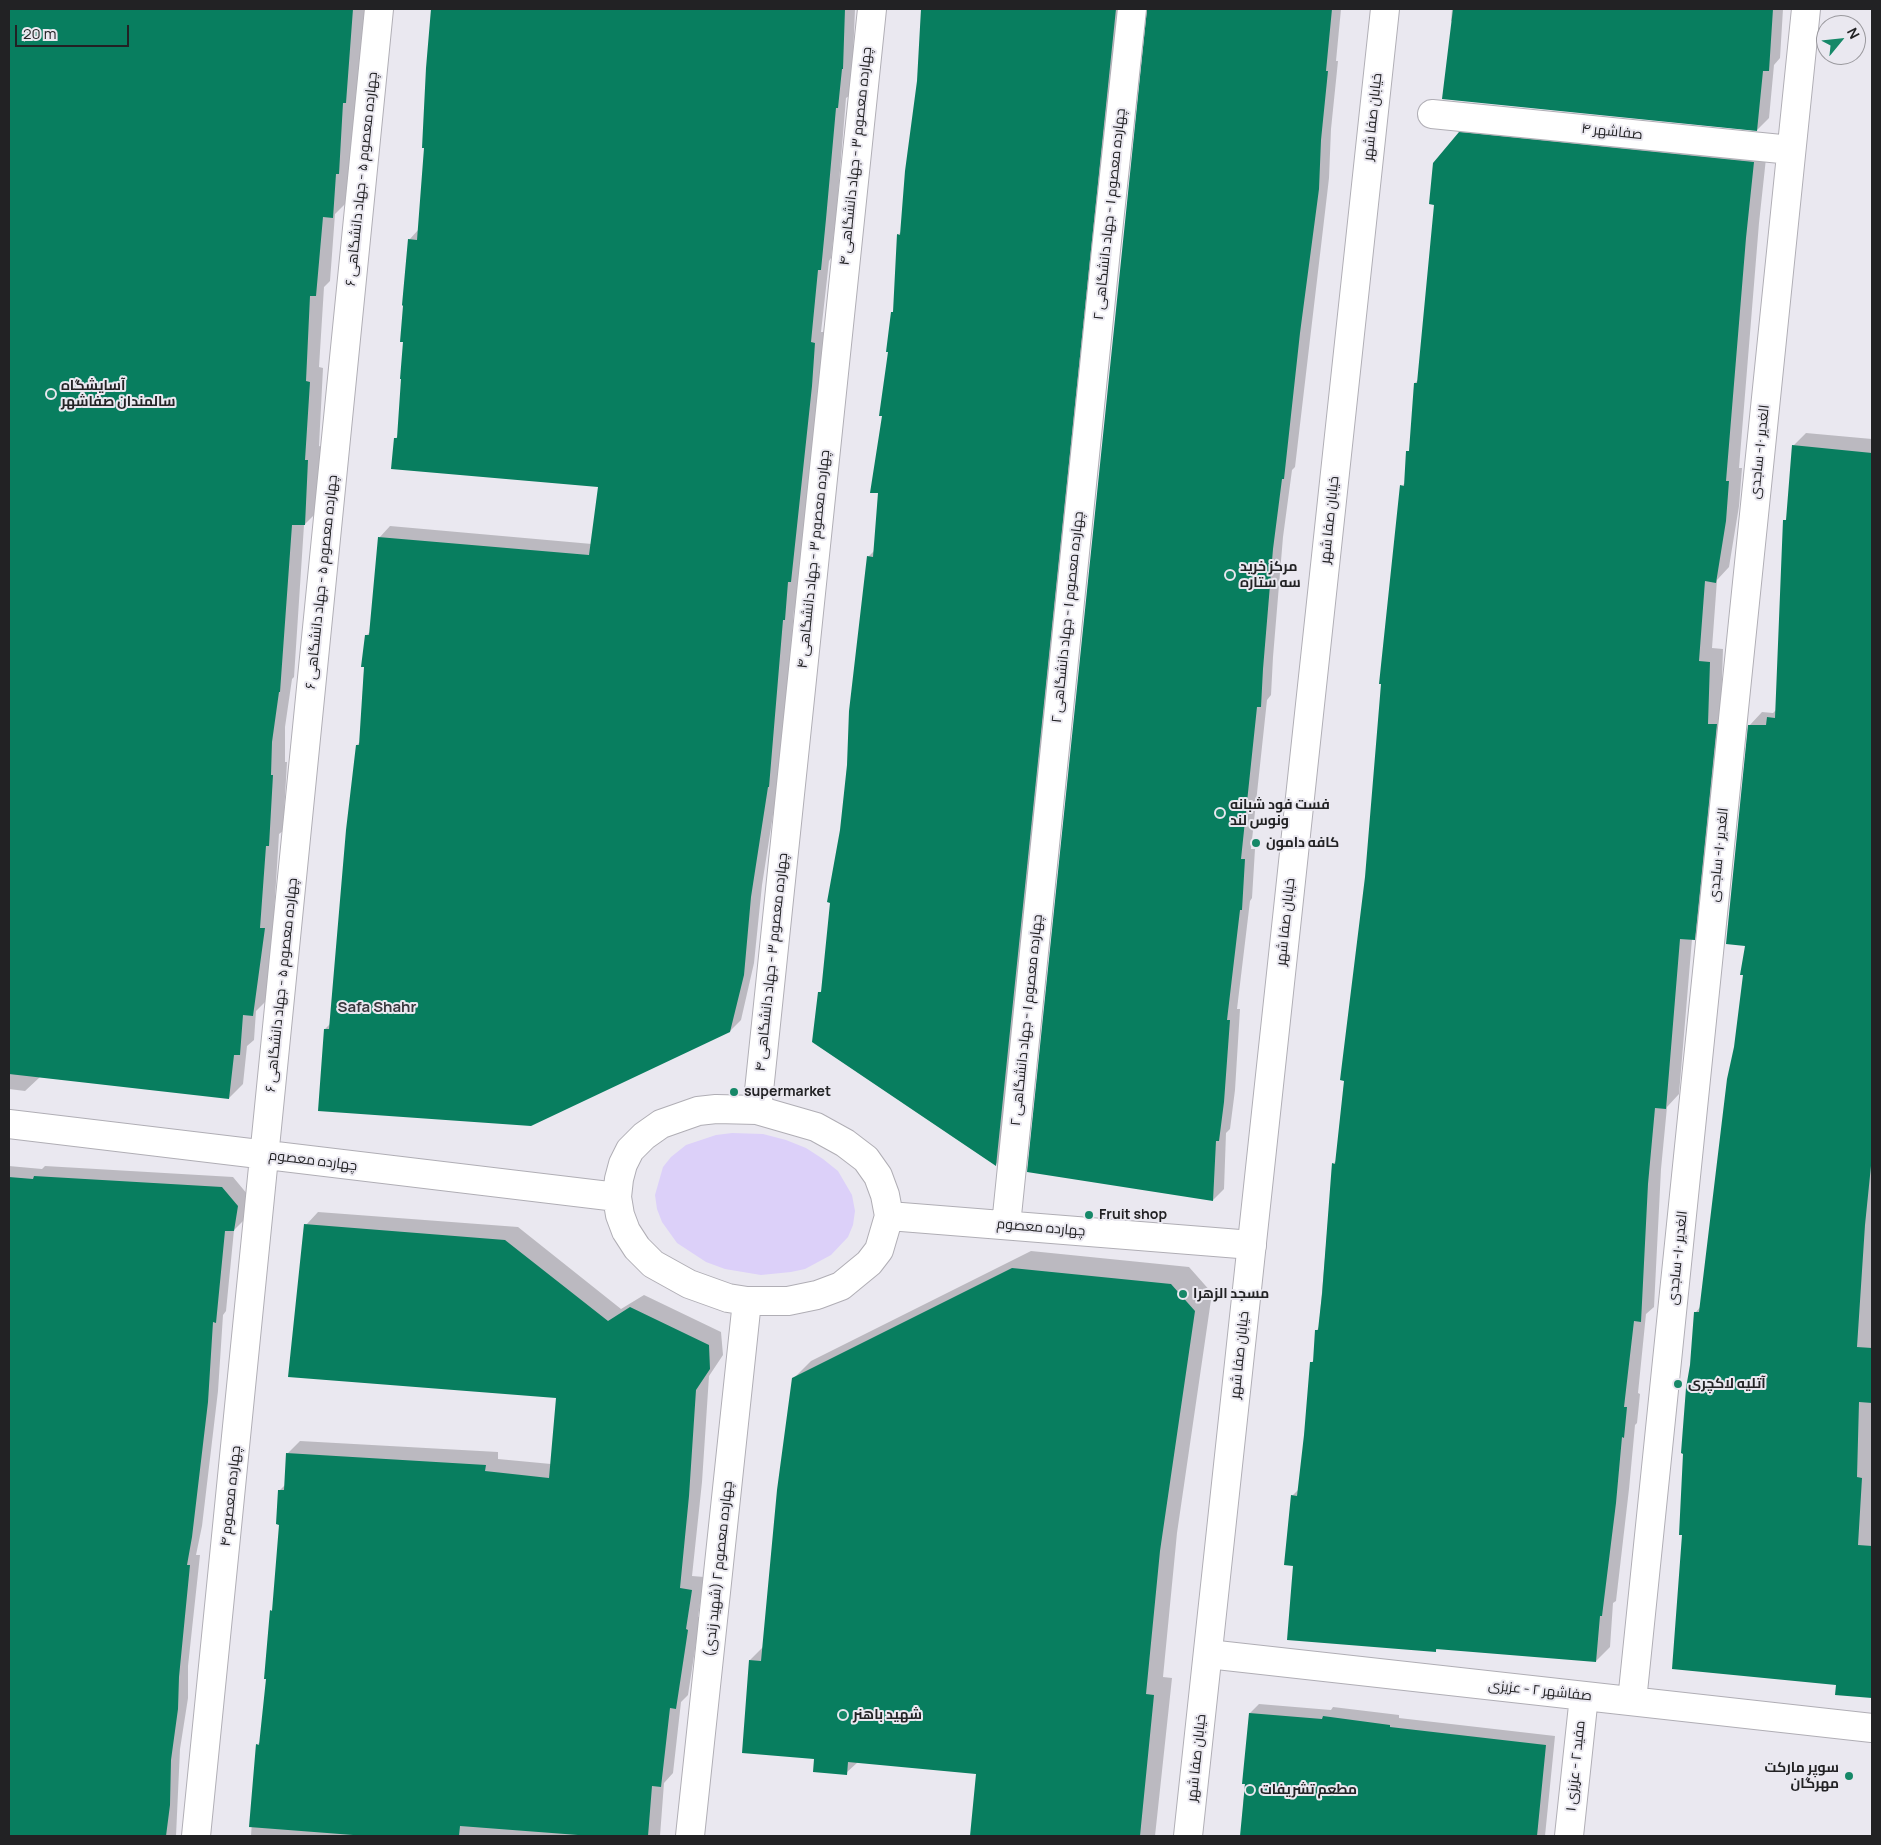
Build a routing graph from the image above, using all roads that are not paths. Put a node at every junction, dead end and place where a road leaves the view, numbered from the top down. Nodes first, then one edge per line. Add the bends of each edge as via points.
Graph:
1 (379, 9) edge
2 (872, 9) edge
3 (1132, 9) edge
4 (1385, 9) edge
5 (1806, 9) edge
6 (1432, 114) dead end
7 (1791, 150) junction
8 (757, 1110) junction
9 (9, 1124) edge
10 (265, 1155) junction
11 (617, 1197) junction
12 (889, 1216) junction
13 (1006, 1225) junction
14 (1252, 1245) junction
15 (747, 1301) junction
16 (1208, 1654) junction
17 (1584, 1696) junction
18 (1632, 1701) junction
19 (1872, 1728) edge
20 (196, 1836) edge
21 (690, 1836) edge
22 (1188, 1836) edge
23 (1568, 1836) edge

1 - 10 street, چهارده معصوم ۵ - جهاد دانشگاهی ۶
2 - 8 street, چهارده معصوم ۳ - جهاد دانشگاهی ۴
3 - 13 street, چهارده معصوم ۱ - جهاد دانشگاهی ۲
4 - 14 street, خیابان صفا شهر
5 - 7 street, الغدیر ۱۰- ساجدی
6 - 7 street, صفاشهر ۴
7 - 18 street, الغدیر ۱۰- ساجدی
8 - 11 street via 698,1111 661,1124 630,1150 623,1164
8 - 12 street via 816,1127 866,1159 878,1176
9 - 10 street, چهارده معصوم
10 - 11 street, چهارده معصوم
10 - 20 street, چهارده معصوم ۴
11 - 15 street via 626,1231 653,1264 689,1284
12 - 13 street, چهارده معصوم
12 - 15 street via 879,1250 870,1263 841,1286 817,1296 788,1302
13 - 14 street, چهارده معصوم
14 - 16 street, خیابان صفا شهر
15 - 21 street, چهارده معصوم ۲ (شهید زندی)
16 - 17 street, صفاشهر ۲ - عزیزی
16 - 22 street, خیابان صفا شهر
17 - 18 street, صفاشهر ۲ - عزیزی
17 - 23 street, مفید ۲ - عزیزی ۱
18 - 19 street, صفاشهر ۲ - عزیزی

